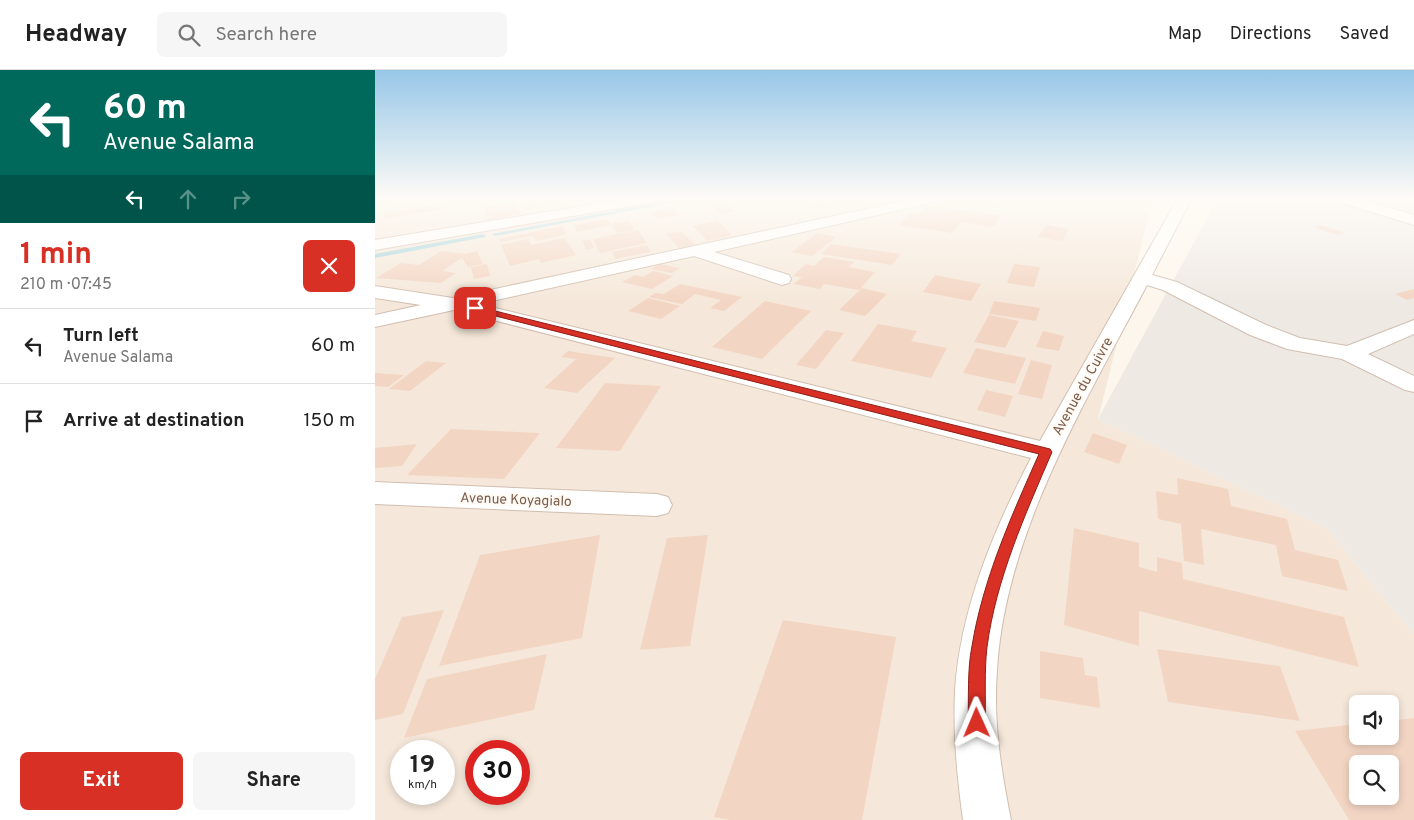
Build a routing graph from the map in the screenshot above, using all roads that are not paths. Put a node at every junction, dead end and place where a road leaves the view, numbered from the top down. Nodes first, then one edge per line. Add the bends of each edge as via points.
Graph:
1 (446, 233) edge
2 (777, 233) edge
3 (1166, 233) edge
4 (375, 245) edge
5 (695, 251) junction
6 (1141, 278) junction
7 (782, 279) dead end
8 (375, 292) edge
9 (455, 304) junction
10 (375, 321) edge
11 (1414, 326) edge
12 (1348, 353) junction
13 (1414, 385) edge
14 (1046, 452) junction
15 (375, 494) edge
16 (657, 505) dead end
17 (987, 820) edge

1 - 4 street
2 - 5 street
3 - 6 street, Avenue du Cuivre
5 - 7 street
5 - 9 street
6 - 12 street via 1170,286 1258,330 1295,344
6 - 14 street, Avenue du Cuivre
8 - 9 street
9 - 10 street
9 - 14 street
11 - 12 street
12 - 13 street
14 - 17 street, Avenue du Cuivre via 1004,551 979,648 979,774
15 - 16 street, Avenue Koyagialo

